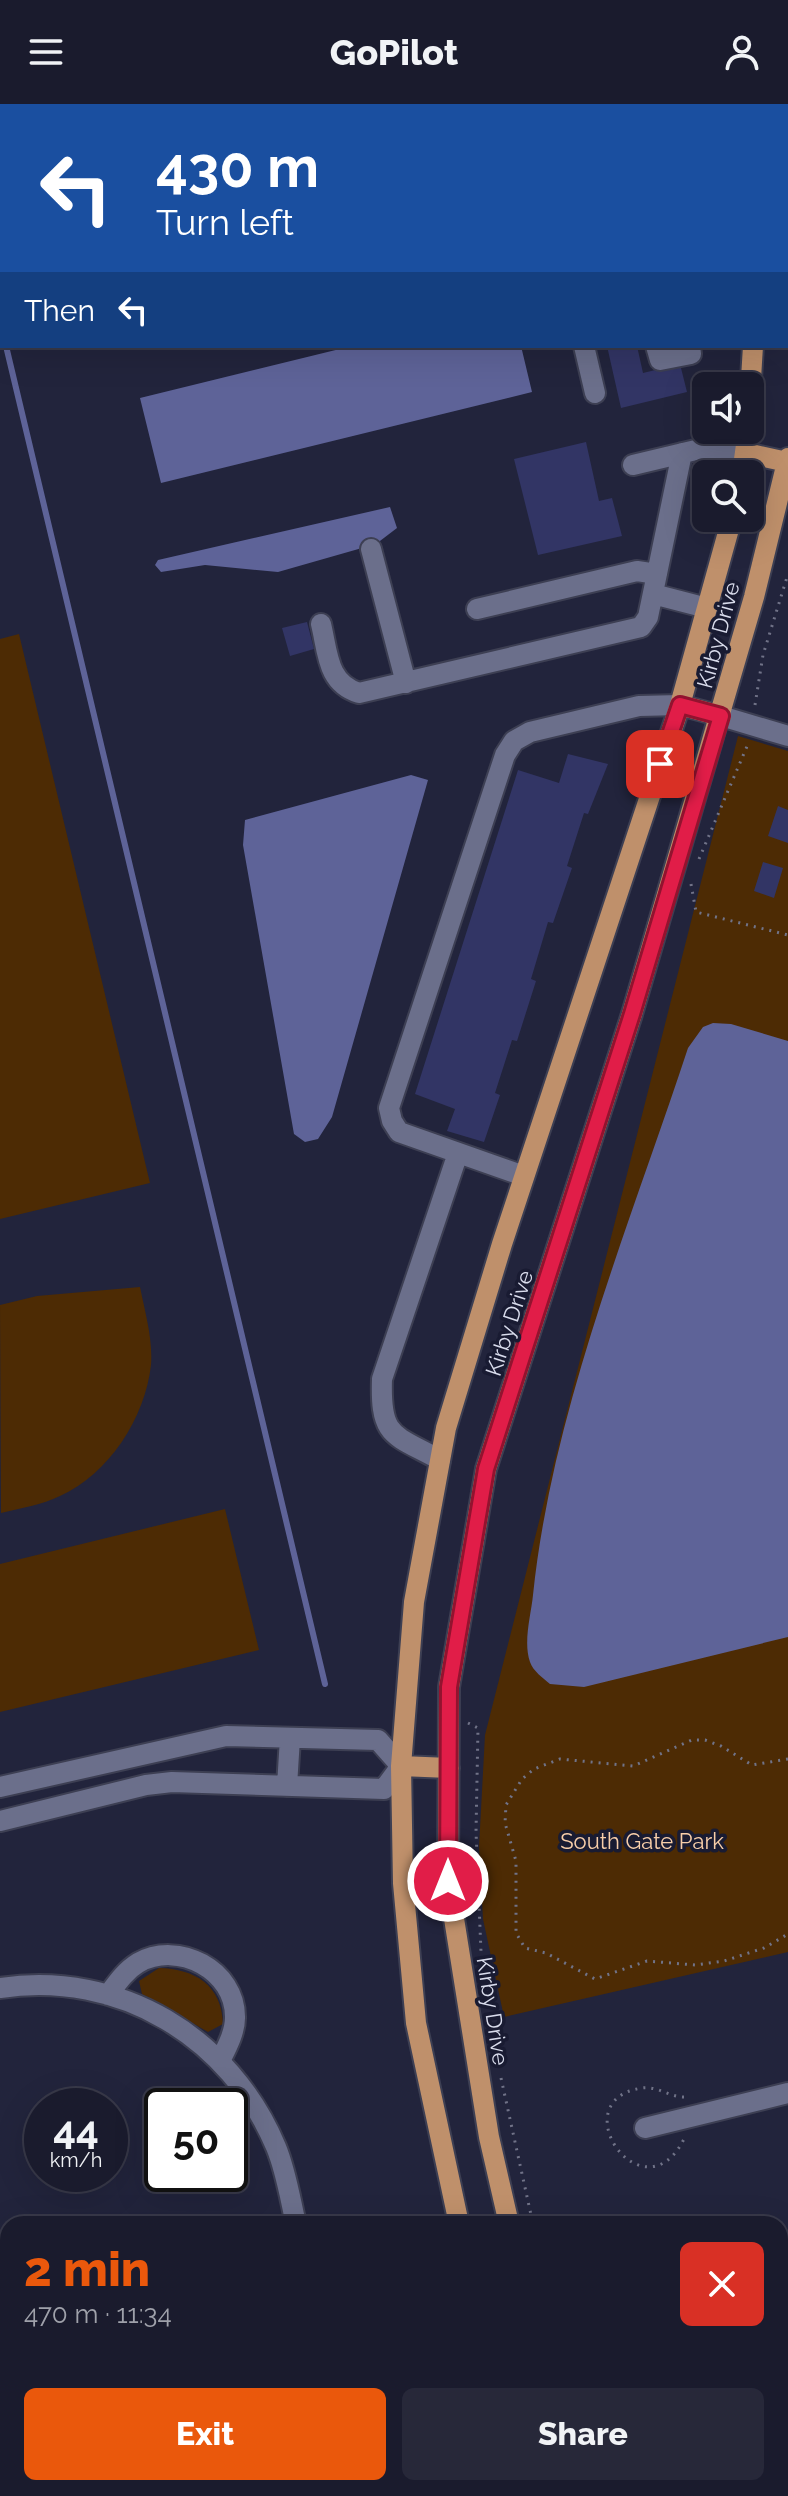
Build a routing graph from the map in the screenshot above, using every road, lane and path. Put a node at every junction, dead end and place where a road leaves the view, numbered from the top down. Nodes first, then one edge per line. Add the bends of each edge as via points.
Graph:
1 (584, 348) edge
2 (657, 348) edge
3 (690, 348) edge
4 (753, 348) edge
5 (751, 372) edge
6 (595, 393) dead end
7 (747, 444) edge
8 (682, 453) junction
9 (746, 453) junction
10 (745, 460) edge
11 (788, 460) edge
12 (633, 465) dead end
13 (728, 532) edge
14 (371, 549) dead end
15 (788, 574) edge
16 (655, 584) junction
17 (707, 608) junction
18 (477, 609) dead end
19 (321, 624) dead end
20 (406, 683) junction
21 (680, 705) junction
22 (721, 716) junction
23 (751, 724) junction
24 (788, 736) edge
25 (695, 868) dead end
26 (690, 880) dead end
27 (788, 935) edge
28 (458, 1153) junction
29 (524, 1176) junction
30 (440, 1460) junction
31 (464, 1723) dead end
32 (290, 1738) junction
33 (788, 1759) edge
34 (401, 1766) junction
35 (449, 1768) junction
36 (287, 1786) junction
37 (0, 1787) edge
38 (0, 1821) edge
39 (788, 1934) edge
40 (481, 1962) dead end
41 (0, 1988) edge
42 (108, 1995) junction
43 (221, 2059) junction
44 (501, 2077) dead end
45 (788, 2093) edge
46 (645, 2128) dead end
47 (294, 2216) edge
48 (457, 2216) edge
49 (507, 2216) edge
50 (531, 2216) edge

1 - 6 street
2 - 3 street via 660,360 691,354
4 - 5 main road
7 - 9 main road
8 - 9 street
8 - 12 street
8 - 16 street
9 - 10 main road
9 - 11 main road
11 - 22 main road, Kirby Drive
13 - 17 main road, Kirby Drive
14 - 20 street
15 - 23 path via 763,655
16 - 17 street
16 - 18 street via 637,571
16 - 20 street via 641,627
17 - 21 main road, Kirby Drive
19 - 20 street via 334,679 345,688 359,693
21 - 22 main road
21 - 28 street via 639,706 530,732 514,741 505,755 389,1108 399,1132
21 - 29 main road, Kirby Drive
22 - 23 street
22 - 35 main road, Kirby Drive via 628,1028 486,1469 449,1687
23 - 24 street
23 - 25 path via 748,745
26 - 27 path via 696,912
28 - 29 street
28 - 30 street via 382,1379 381,1414 393,1434
29 - 30 main road, Kirby Drive
30 - 34 main road, Kirby Drive via 414,1602
31 - 40 path via 478,1728
32 - 34 street via 378,1740
32 - 36 street
32 - 37 street via 194,1741
33 - 39 path via 752,1765 705,1740 692,1740 633,1766 560,1759 522,1779 506,1805 505,1823 516,1861 514,1916 519,1941 595,1979 647,1961 724,1961
34 - 35 main road
34 - 36 street via 384,1789
34 - 48 main road, Kirby Drive via 403,1883 416,2023
35 - 49 main road, Kirby Drive via 448,1881 489,2137
36 - 38 street via 159,1783
41 - 42 street via 42,1986
42 - 43 street via 162,2016
42 - 43 street via 130,1969 147,1959 182,1957 207,1965 225,1983 235,2007 235,2025
43 - 47 street via 277,2149
44 - 50 path
45 - 46 street

